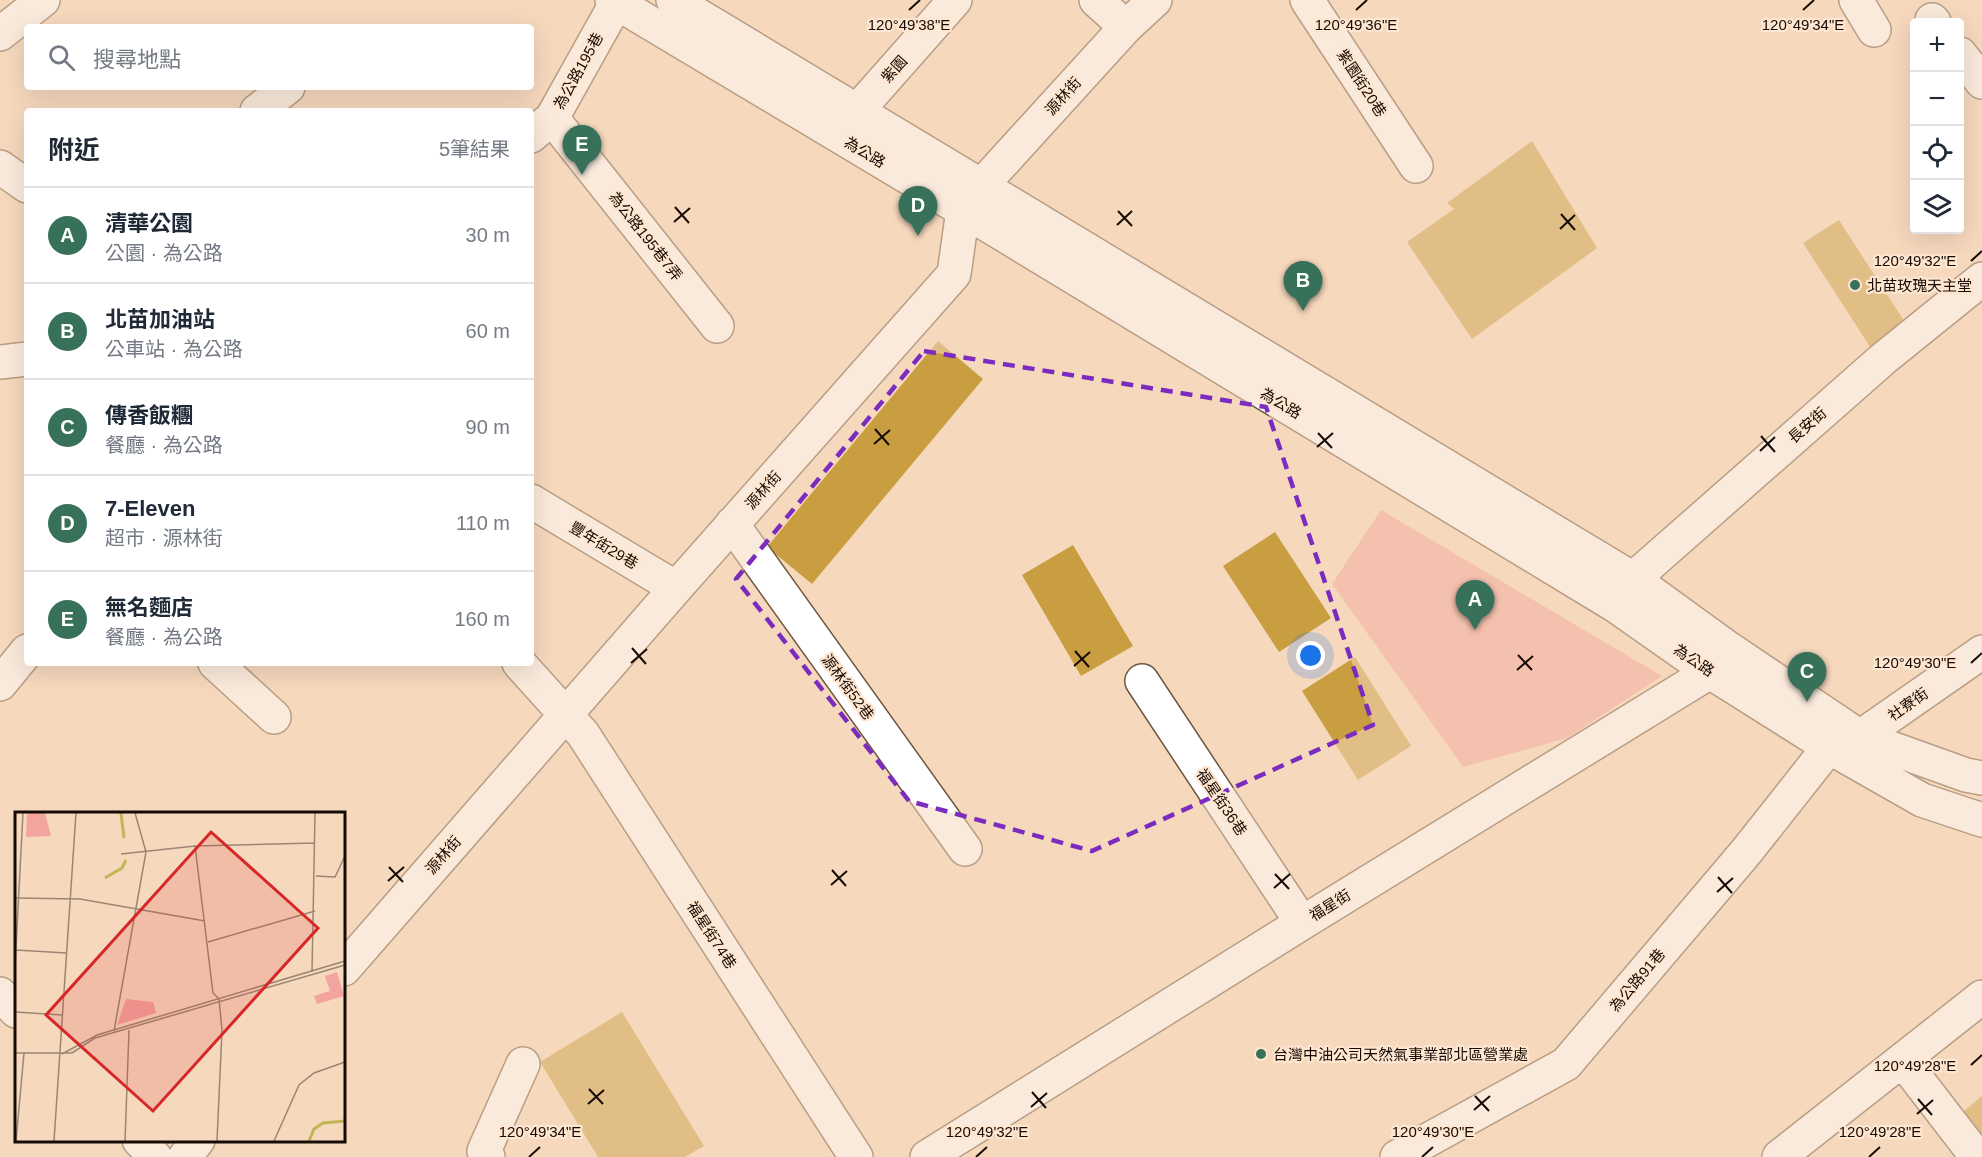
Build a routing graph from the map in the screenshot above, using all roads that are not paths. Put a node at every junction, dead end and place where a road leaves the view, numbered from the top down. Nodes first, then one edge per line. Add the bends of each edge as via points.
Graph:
1 (44, 0) edge
2 (673, 0) edge
3 (956, 0) edge
4 (1096, 0) edge
5 (1155, 0) edge
6 (1307, 0) edge
7 (1857, 0) edge
8 (615, 1) edge
9 (1126, 27) junction
10 (1874, 30) dead end
11 (0, 33) edge
12 (1964, 60) edge
13 (1982, 82) edge
14 (284, 90) edge
15 (261, 108) edge
16 (848, 124) junction
17 (542, 127) edge
18 (1416, 166) dead end
19 (0, 167) edge
20 (24, 184) edge
21 (973, 198) junction
22 (1982, 279) edge
23 (717, 326) dead end
24 (24, 359) edge
25 (0, 362) edge
26 (534, 503) edge
27 (732, 524) junction
28 (676, 588) junction
29 (1624, 592) junction
30 (1982, 652) edge
31 (24, 655) edge
32 (1719, 660) junction
33 (218, 666) edge
34 (522, 666) edge
35 (1142, 681) dead end
36 (0, 684) edge
37 (567, 714) junction
38 (274, 717) dead end
39 (1860, 737) junction
40 (1829, 747) junction
41 (1982, 778) edge
42 (1982, 820) edge
43 (964, 849) dead end
44 (1302, 922) junction
45 (345, 968) edge
46 (0, 994) edge
47 (1982, 997) edge
48 (15, 1010) edge
49 (1902, 1061) junction
50 (523, 1064) dead end
51 (141, 1142) edge
52 (196, 1142) edge
53 (155, 1157) edge
54 (185, 1157) edge
55 (488, 1157) edge
56 (856, 1157) edge
57 (927, 1157) edge
58 (1397, 1157) edge
59 (1779, 1157) edge
60 (1977, 1157) edge

1 - 11 street
2 - 16 street, 為公路
3 - 16 street, 紫園
4 - 9 street
5 - 9 street, 源林街
6 - 18 street, 紫園街20巷
7 - 10 street
8 - 16 street, 為公路
8 - 17 street, 為公路195巷
9 - 21 street, 源林街
12 - 13 street
14 - 15 street
16 - 21 street, 為公路
17 - 23 street, 為公路195巷7弄
19 - 20 street
21 - 27 street, 源林街 via 954,274
21 - 29 street, 為公路
22 - 29 street, 長安街 via 1883,359
24 - 25 street
26 - 28 street, 豐年街29巷
27 - 28 street, 源林街
27 - 43 street, 源林街52巷
28 - 37 street, 源林街
29 - 32 street, 為公路
30 - 39 street, 社寮街
31 - 36 street
32 - 39 street, 為公路
32 - 40 street, 為公路
32 - 44 street, 福星街
33 - 38 street
34 - 37 street, 福星街74巷
35 - 44 street, 福星街36巷
37 - 45 street, 源林街
37 - 56 street, 福星街74巷
39 - 40 street, 社寮街
39 - 41 street, 為公路
40 - 42 street, 為公路 via 1922,800
40 - 58 street, 為公路91巷 via 1746,852 1566,1064
44 - 57 street, 福星街
46 - 48 street
47 - 49 street
49 - 59 street
49 - 60 street
50 - 55 street via 484,1151
51 - 53 street
52 - 54 street

